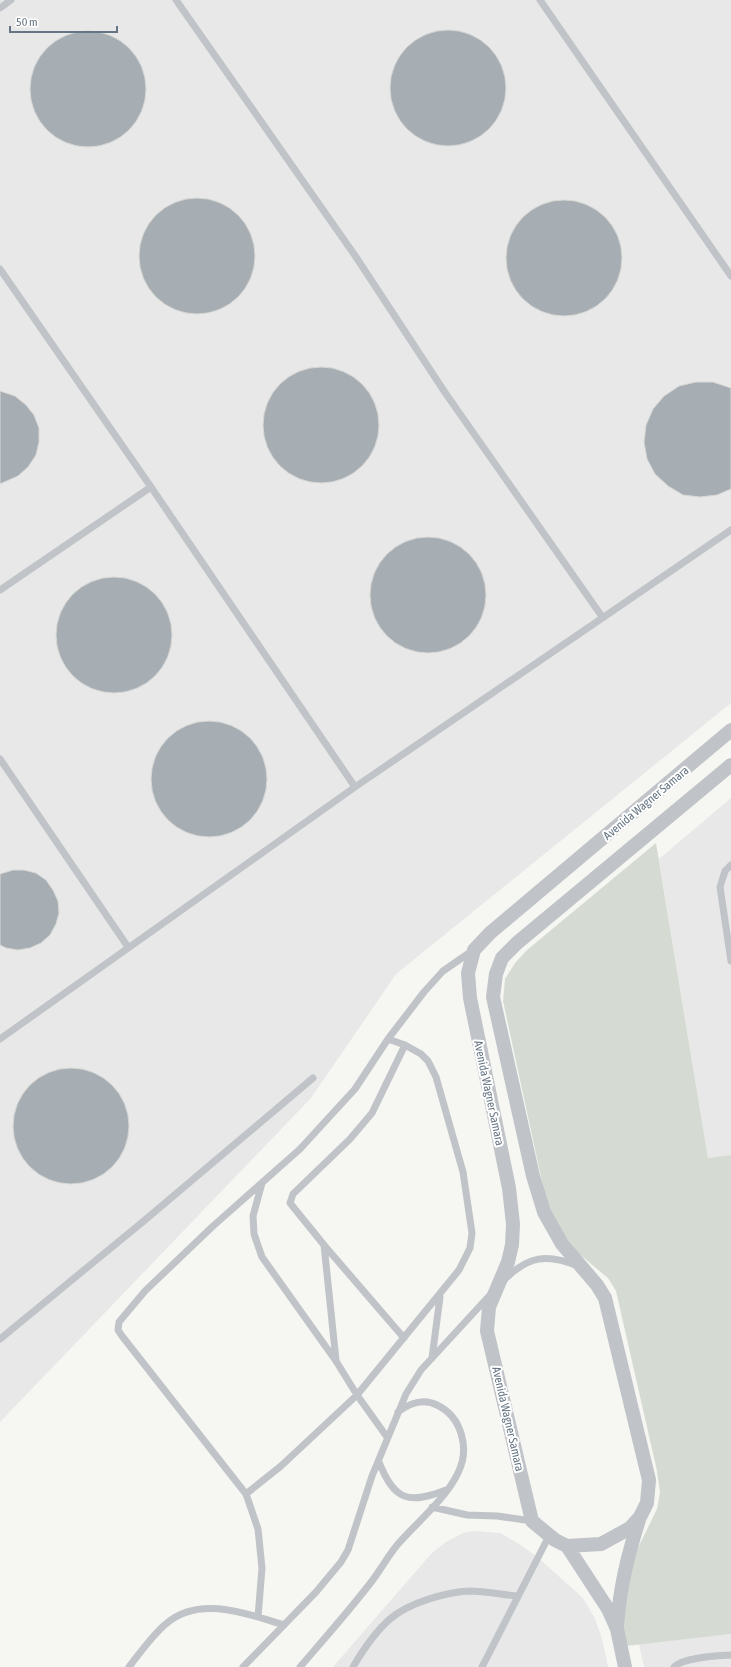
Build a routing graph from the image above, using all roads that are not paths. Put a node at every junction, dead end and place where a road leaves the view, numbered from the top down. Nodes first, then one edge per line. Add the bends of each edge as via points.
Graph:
1 (11, 0) edge
2 (176, 0) edge
3 (540, 0) edge
4 (0, 8) edge
5 (0, 270) edge
6 (731, 276) edge
7 (151, 486) junction
8 (731, 530) edge
9 (0, 590) edge
10 (603, 618) junction
11 (731, 730) edge
12 (0, 759) edge
13 (731, 765) edge
14 (356, 787) junction
15 (731, 865) edge
16 (128, 947) junction
17 (474, 950) junction
18 (731, 961) edge
19 (0, 1039) edge
20 (388, 1039) junction
21 (405, 1045) junction
22 (313, 1078) dead end
23 (262, 1183) junction
24 (324, 1245) junction
25 (582, 1268) junction
26 (495, 1290) junction
27 (440, 1296) junction
28 (404, 1338) junction
29 (0, 1339) edge
30 (432, 1358) junction
31 (336, 1361) junction
32 (357, 1395) junction
33 (398, 1412) junction
34 (387, 1437) junction
35 (378, 1462) junction
36 (447, 1490) junction
37 (246, 1494) junction
38 (432, 1507) junction
39 (640, 1517) junction
40 (532, 1521) junction
41 (549, 1536) junction
42 (567, 1546) junction
43 (518, 1596) junction
44 (258, 1617) junction
45 (284, 1624) junction
46 (616, 1629) junction
47 (731, 1654) edge
48 (128, 1667) edge
49 (243, 1667) edge
50 (300, 1667) edge
51 (353, 1667) edge
52 (482, 1667) edge
53 (625, 1667) edge
54 (674, 1667) edge

1 - 4 lane
2 - 10 lane
3 - 6 lane
5 - 7 lane
7 - 9 lane
7 - 14 lane
8 - 10 lane
10 - 14 lane
11 - 17 street, Avenida Wagner Samara via 490,933
12 - 16 lane
13 - 25 street, Avenida Wagner Samara via 517,943 502,958 496,974 493,997 544,1212 562,1244
14 - 16 lane
15 - 18 lane via 725,871 720,887
16 - 19 lane
17 - 20 lane via 438,976
17 - 26 street, Avenida Wagner Samara via 468,973 470,998 509,1188 513,1224 508,1262
20 - 21 lane
20 - 23 lane via 355,1089 300,1149
21 - 24 lane via 372,1112 350,1139 290,1198 292,1207
21 - 27 lane via 422,1054 436,1077 463,1172 472,1233 470,1248 459,1270
22 - 29 lane
23 - 31 lane via 253,1216 254,1234 262,1257
23 - 37 lane via 145,1291 118,1326 122,1336
24 - 28 lane
24 - 31 lane
25 - 26 lane via 561,1260 525,1263 516,1268
25 - 39 street, Avenida Wagner Samara via 605,1298 646,1464 649,1480 647,1503
26 - 30 lane
26 - 40 street, Avenida Wagner Samara via 488,1307 487,1331
27 - 28 lane
27 - 30 lane
28 - 32 lane
30 - 33 lane via 421,1370
31 - 32 lane
32 - 34 lane
32 - 37 lane via 281,1466
33 - 34 lane
33 - 36 lane via 418,1402 426,1402 449,1412 458,1424 464,1440 462,1457 459,1472
34 - 35 lane
35 - 36 lane via 390,1486 400,1494 414,1499
35 - 45 lane via 348,1550 316,1592
36 - 38 lane
37 - 44 lane via 258,1529 262,1568
38 - 40 lane via 467,1515
38 - 50 lane via 397,1546 372,1581
39 - 42 street, Avenida Wagner Samara via 630,1528 601,1544
39 - 46 street, Avenida Wagner Samara via 619,1596
40 - 41 street, Avenida Wagner Samara
41 - 42 street, Avenida Wagner Samara
41 - 43 lane
42 - 46 street, Avenida Wagner Samara via 608,1609
43 - 51 lane via 470,1591 439,1596 404,1608 390,1618 363,1650
43 - 52 lane
44 - 45 lane
44 - 48 lane via 229,1609 203,1608 179,1614 166,1623
45 - 49 lane
46 - 53 street, Avenida Wagner Samara
47 - 54 lane via 687,1660

